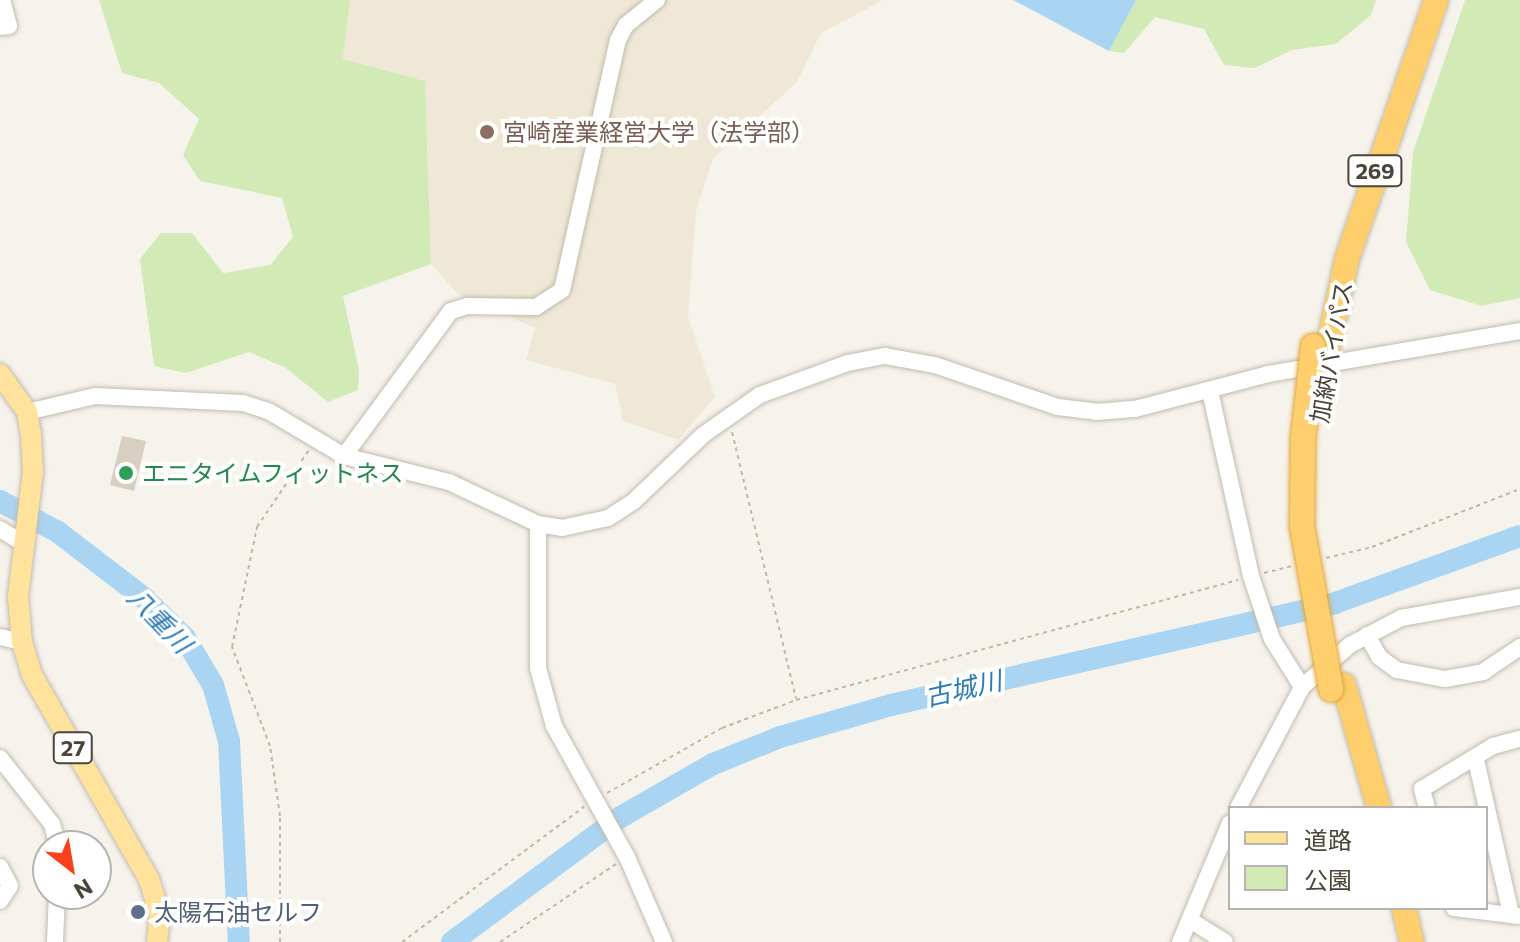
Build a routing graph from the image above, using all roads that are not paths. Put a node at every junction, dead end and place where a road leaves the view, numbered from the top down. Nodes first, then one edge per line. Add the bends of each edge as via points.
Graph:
1 (2, 0) edge
2 (657, 0) edge
3 (1422, 0) edge
4 (1436, 0) edge
5 (0, 27) edge
6 (1520, 331) edge
7 (1321, 347) junction
8 (0, 374) edge
9 (1210, 391) junction
10 (27, 412) junction
11 (344, 456) junction
12 (538, 524) junction
13 (0, 529) edge
14 (24, 544) junction
15 (1520, 597) edge
16 (1367, 635) junction
17 (0, 637) edge
18 (22, 642) junction
19 (1520, 647) edge
20 (1302, 687) junction
21 (1338, 687) junction
22 (1520, 739) edge
23 (0, 758) edge
24 (1476, 760) junction
25 (1239, 806) edge
26 (1363, 806) edge
27 (1378, 806) edge
28 (1426, 806) edge
29 (1488, 806) edge
30 (1488, 806) edge
31 (1228, 828) edge
32 (54, 830) edge
33 (0, 867) edge
34 (0, 901) edge
35 (56, 910) edge
36 (1388, 910) edge
37 (1404, 910) edge
38 (1472, 910) edge
39 (1516, 915) edge
40 (1190, 920) junction
41 (55, 942) edge
42 (157, 942) edge
43 (664, 942) edge
44 (1180, 942) edge
45 (1225, 942) edge
46 (1395, 942) edge
47 (1412, 942) edge

1 - 5 street via 9,26
2 - 11 street via 626,25 618,40 562,290 536,307 451,311
3 - 7 highway, 加納バイパス / 269 via 1335,253
4 - 7 highway, 加納バイパス / 269
6 - 9 street via 1268,374
7 - 21 highway, 加納バイパス / 269, bridge via 1303,439 1302,526
8 - 10 main road, 27
9 - 12 street via 1097,412 1058,407 935,365 885,356 795,378 728,415 608,518 562,528
9 - 20 street via 1253,582 1272,639
10 - 11 street via 95,396 243,403 270,412
10 - 14 main road, 27 via 33,471
11 - 12 street via 449,482
12 - 43 street via 538,668 554,726 625,853
13 - 14 street
14 - 18 main road, 27 via 18,597
15 - 16 street via 1401,618
16 - 19 street via 1379,657 1397,670 1445,679 1483,672
16 - 20 street
17 - 18 street
18 - 42 main road, 27 via 32,675 149,879 160,914
20 - 25 street
21 - 26 highway, 加納バイパス / 269
21 - 27 highway, 加納バイパス / 269
22 - 24 street via 1493,746
23 - 32 street
24 - 28 street via 1422,789
24 - 30 street
29 - 39 street
31 - 40 street
33 - 34 street via 10,886
35 - 41 street
36 - 46 highway
37 - 47 highway
38 - 39 street
40 - 44 street
40 - 45 street

